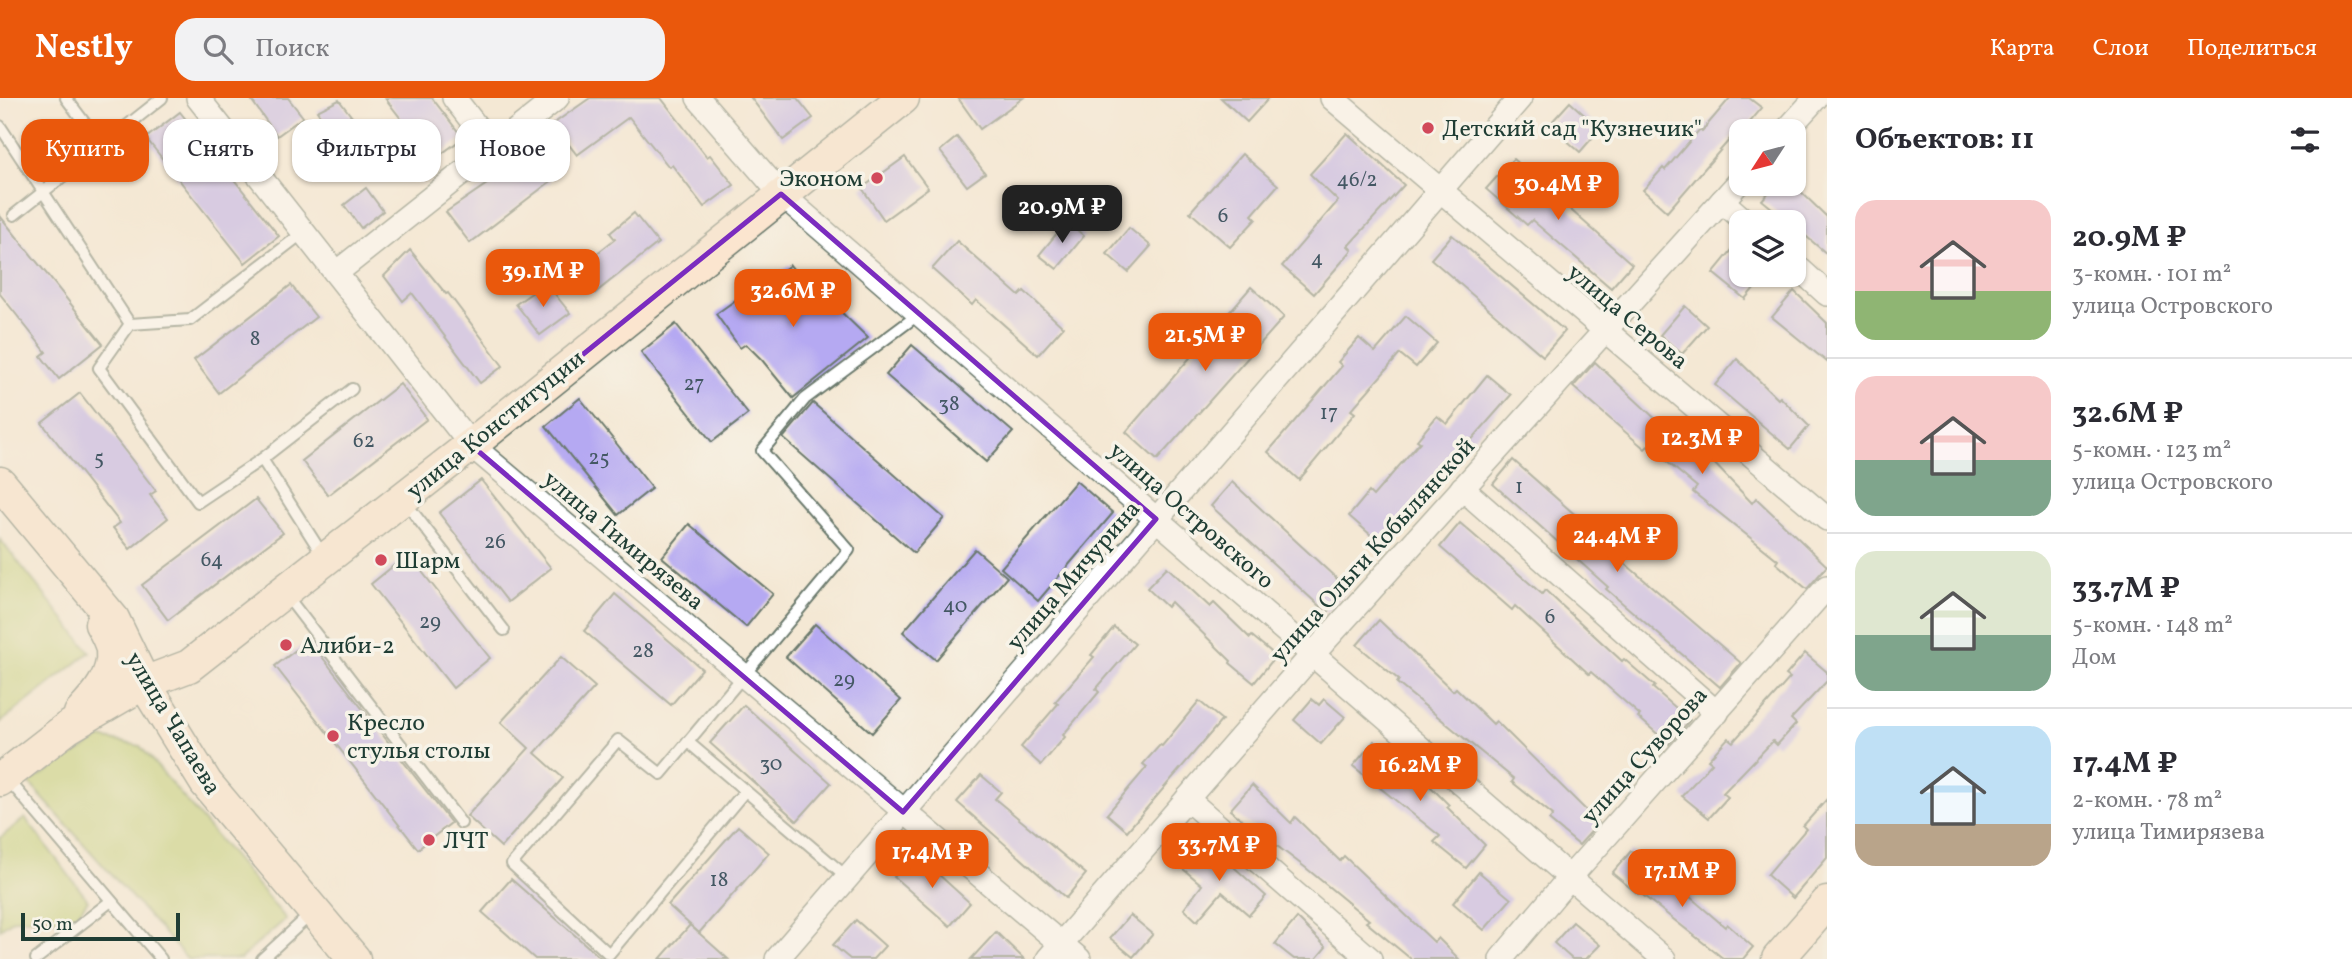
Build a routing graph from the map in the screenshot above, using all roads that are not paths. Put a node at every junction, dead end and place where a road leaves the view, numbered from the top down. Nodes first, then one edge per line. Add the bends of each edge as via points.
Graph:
1 (66, 98) edge
2 (162, 98) edge
3 (198, 98) edge
4 (454, 98) edge
5 (557, 98) edge
6 (698, 98) edge
7 (903, 98) edge
8 (1332, 98) edge
9 (1520, 98) edge
10 (1816, 98) edge
11 (82, 119) edge
12 (136, 119) edge
13 (470, 119) edge
14 (530, 119) edge
15 (1797, 119) edge
16 (0, 126) edge
17 (455, 178) edge
18 (56, 182) edge
19 (1440, 189) junction
20 (43, 192) junction
21 (1729, 193) edge
22 (781, 194) junction
23 (1722, 201) junction
24 (1732, 210) edge
25 (14, 215) dead end
26 (304, 232) junction
27 (336, 273) junction
28 (1806, 275) edge
29 (1827, 294) edge
30 (919, 314) junction
31 (130, 324) junction
32 (1604, 330) junction
33 (352, 389) dead end
34 (471, 444) junction
35 (262, 459) junction
36 (0, 483) edge
37 (1462, 488) junction
38 (402, 499) junction
39 (1156, 519) junction
40 (1827, 519) edge
41 (50, 543) junction
42 (326, 559) junction
43 (1827, 587) edge
44 (284, 592) junction
45 (504, 630) dead end
46 (1313, 654) junction
47 (743, 676) junction
48 (144, 682) junction
49 (1717, 713) junction
50 (68, 728) junction
51 (688, 742) junction
52 (3, 778) edge
53 (745, 790) junction
54 (1187, 799) junction
55 (903, 812) junction
56 (461, 823) dead end
57 (847, 877) junction
58 (1570, 877) junction
59 (111, 901) junction
60 (1827, 903) edge
61 (314, 911) junction
62 (1054, 951) edge
63 (36, 959) edge
64 (161, 959) edge
65 (262, 959) edge
66 (354, 959) edge
67 (777, 959) edge
68 (1079, 959) edge
69 (1370, 959) edge
70 (1501, 959) edge
71 (1664, 959) edge
72 (1778, 959) edge

1 - 11 lane
2 - 12 lane
3 - 26 street, улица Тимирязева
4 - 13 street
5 - 14 street
6 - 22 street, улица Островского
7 - 22 street, улица Конституции
8 - 19 street, улица Серова
9 - 19 street, улица Мичурина
10 - 15 street
16 - 20 lane
17 - 27 street
18 - 20 lane
19 - 32 street, улица Серова
19 - 39 street, улица Мичурина
20 - 25 lane
20 - 31 lane
21 - 23 street, улица Ольги Кобылянской
22 - 30 street, улица Островского
22 - 34 street, улица Конституции
23 - 24 street
23 - 32 street, улица Ольги Кобылянской
26 - 27 street, улица Тимирязева
26 - 31 lane via 190,320
27 - 34 street, улица Тимирязева
28 - 29 street
30 - 39 street, улица Островского
30 - 47 lane via 805,399 762,451 849,550
31 - 35 lane via 99,368 198,502
32 - 37 street, улица Ольги Кобылянской
32 - 40 street, улица Серова
33 - 35 lane
34 - 38 street, улица Конституции
34 - 47 street, улица Тимирязева
35 - 42 lane
36 - 41 street, улица Чапаева
37 - 46 street, улица Ольги Кобылянской
37 - 49 street
38 - 42 street, улица Конституции
38 - 45 lane
39 - 46 street, улица Островского
39 - 55 street, улица Мичурина
41 - 48 street, улица Чапаева via 113,619
41 - 50 street via 102,625 112,650 102,690
42 - 44 street, улица Конституции
43 - 49 street, улица Суворова
44 - 48 street, улица Конституции via 190,666
44 - 56 lane
46 - 54 street, улица Ольги Кобылянской
46 - 58 street, улица Островского
47 - 51 lane
47 - 55 street, улица Тимирязева
48 - 50 street, улица Конституции
48 - 61 street, улица Чапаева via 206,783
49 - 58 street, улица Суворова
50 - 52 street
51 - 53 lane
51 - 53 lane via 661,774 618,740 512,864 609,954
52 - 59 lane
53 - 57 lane
54 - 62 street, улица Ольги Кобылянской
54 - 69 street
55 - 57 street, улица Мичурина
55 - 62 street, улица Тимирязева
57 - 67 street, улица Мичурина
58 - 70 street, улица Суворова
58 - 71 street, улица Островского
59 - 63 lane
59 - 64 lane
60 - 72 street
61 - 65 lane
61 - 66 street, улица Чапаева
62 - 68 street, улица Тимирязева

